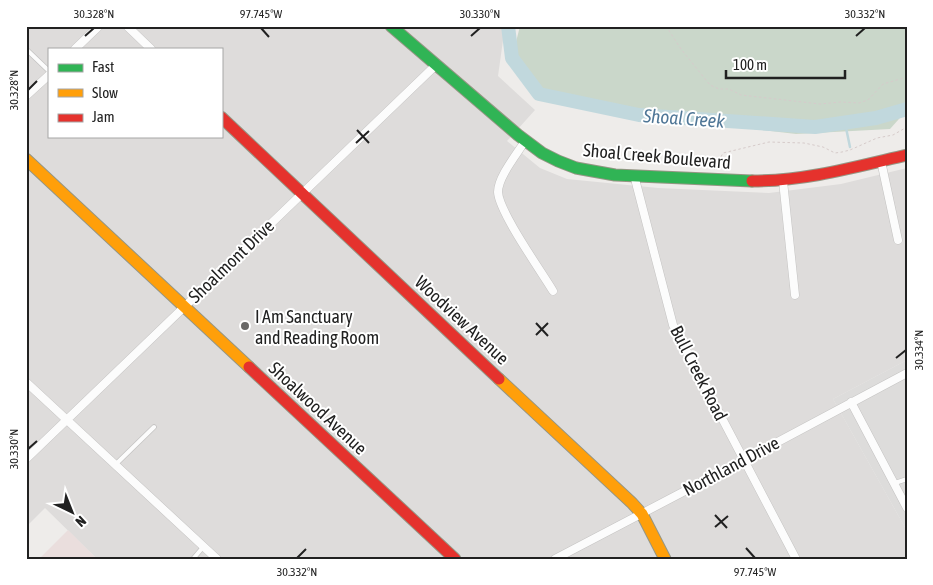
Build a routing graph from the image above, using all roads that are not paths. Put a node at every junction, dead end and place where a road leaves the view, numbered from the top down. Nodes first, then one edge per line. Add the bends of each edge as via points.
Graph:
1 (99, 26) edge
2 (127, 26) edge
3 (391, 26) edge
4 (77, 48) edge
5 (149, 48) edge
6 (26, 49) edge
7 (437, 64) junction
8 (48, 70) edge
9 (48, 76) edge
10 (26, 96) edge
11 (222, 118) edge
12 (525, 141) junction
13 (907, 155) edge
14 (26, 159) edge
15 (881, 161) junction
16 (634, 175) junction
17 (783, 181) junction
18 (301, 194) junction
19 (898, 240) dead end
20 (553, 290) dead end
21 (794, 295) dead end
22 (184, 307) junction
23 (907, 372) edge
24 (26, 382) edge
25 (851, 402) junction
26 (65, 420) junction
27 (154, 427) dead end
28 (26, 459) edge
29 (744, 460) junction
30 (115, 465) junction
31 (907, 479) edge
32 (894, 483) junction
33 (907, 508) edge
34 (642, 514) junction
35 (204, 546) junction
36 (193, 559) edge
37 (217, 559) edge
38 (455, 559) edge
39 (555, 559) edge
40 (665, 559) edge
41 (796, 559) edge

1 - 4 street
2 - 5 street
3 - 7 street, Shoal Creek Boulevard
6 - 8 lane
7 - 12 street, Shoal Creek Boulevard
7 - 18 street, Shoalmont Drive
9 - 10 street
11 - 18 street, Woodview Avenue
12 - 16 street, Shoal Creek Boulevard via 568,166
12 - 20 street via 503,176 498,192 504,211
13 - 15 street, Shoal Creek Boulevard
14 - 22 street, Shoalwood Avenue
15 - 17 street, Shoal Creek Boulevard via 827,175
15 - 19 street
16 - 17 street, Shoal Creek Boulevard
16 - 29 street, Bull Creek Road via 673,325
17 - 21 street
18 - 22 street, Shoalmont Drive
18 - 34 street, Woodview Avenue
22 - 26 street, Shoalmont Drive
22 - 38 street, Shoalwood Avenue
23 - 25 street, Northland Drive
24 - 26 street
25 - 29 street, Northland Drive
25 - 32 street
26 - 28 street, Shoalmont Drive
26 - 30 street
27 - 30 lane
29 - 34 street, Northland Drive
29 - 41 street, Bull Creek Road
30 - 35 street
31 - 32 lane
32 - 33 street
34 - 39 street, Northland Drive
34 - 40 street, Woodview Avenue
35 - 36 lane
35 - 37 street

